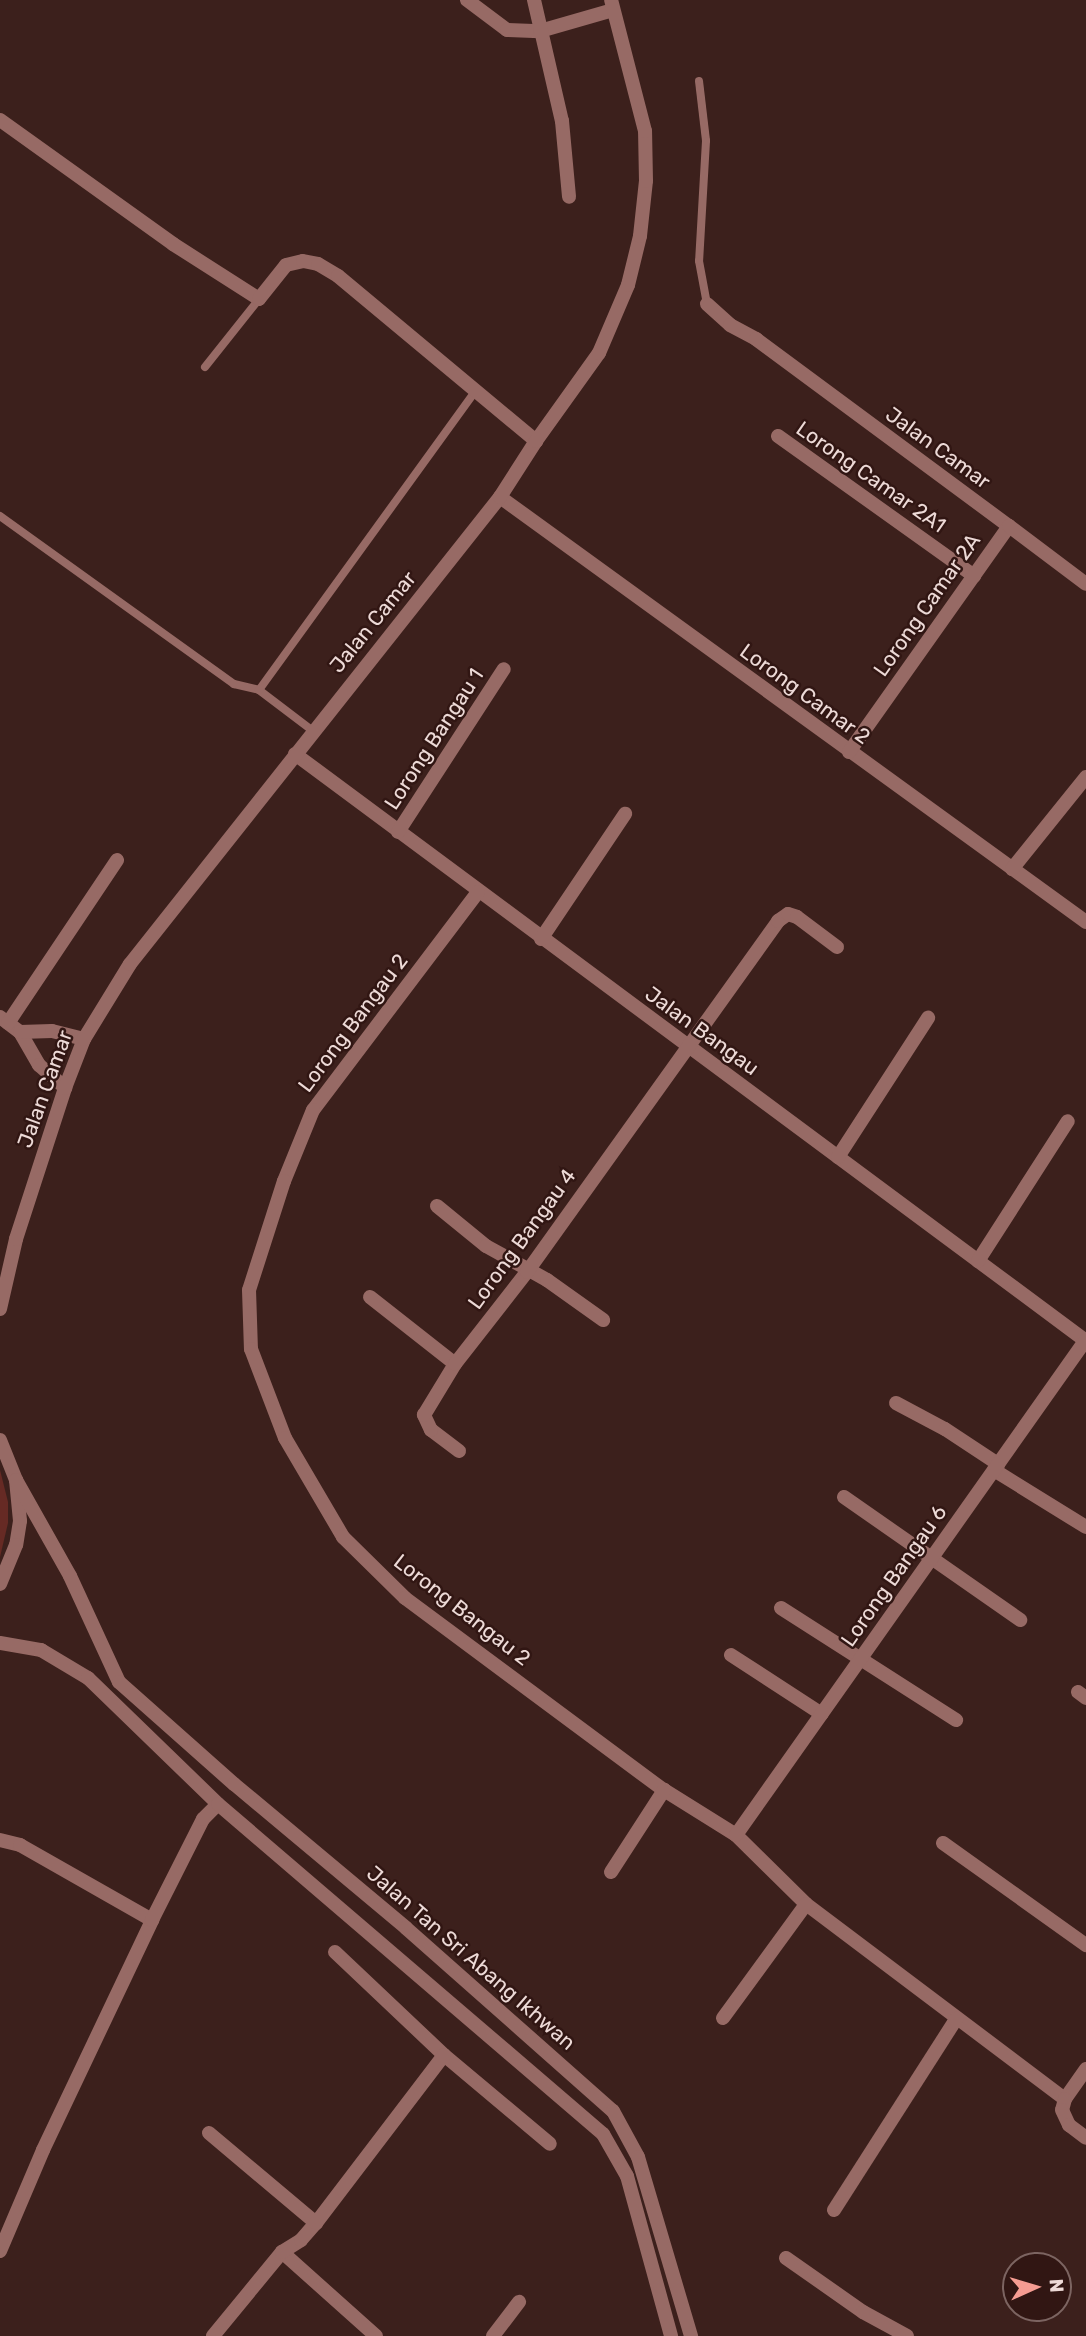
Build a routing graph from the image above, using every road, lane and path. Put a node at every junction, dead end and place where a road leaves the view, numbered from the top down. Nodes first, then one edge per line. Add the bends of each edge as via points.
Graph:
1 (467, 0) edge
2 (534, 0) edge
3 (612, 5) edge
4 (540, 31) junction
5 (699, 81) dead end
6 (0, 120) edge
7 (569, 197) dead end
8 (259, 299) junction
9 (708, 304) joint
10 (205, 367) dead end
11 (475, 392) junction
12 (778, 436) dead end
13 (536, 441) junction
14 (500, 497) junction
15 (0, 516) edge
16 (1009, 526) junction
17 (974, 576) junction
18 (1086, 584) edge
19 (505, 669) dead end
20 (259, 690) junction
21 (313, 731) junction
22 (849, 752) junction
23 (295, 754) junction
24 (1086, 777) edge
25 (625, 814) dead end
26 (398, 832) junction
27 (117, 860) dead end
28 (1012, 869) junction
29 (478, 891) junction
30 (1086, 922) edge
31 (541, 939) junction
32 (837, 947) dead end
33 (928, 1017) dead end
34 (4, 1020) edge
35 (20, 1032) junction
36 (84, 1039) junction
37 (688, 1047) junction
38 (65, 1088) junction
39 (1068, 1121) dead end
40 (838, 1157) junction
41 (437, 1206) dead end
42 (16, 1239) junction
43 (0, 1255) edge
44 (978, 1261) junction
45 (527, 1272) junction
46 (370, 1297) dead end
47 (0, 1309) edge
48 (603, 1320) dead end
49 (1086, 1341) edge
50 (455, 1364) junction
51 (896, 1403) dead end
52 (0, 1440) edge
53 (460, 1451) dead end
54 (996, 1467) junction
55 (16, 1480) junction
56 (844, 1497) dead end
57 (1086, 1527) edge
58 (931, 1558) junction
59 (0, 1584) edge
60 (781, 1608) dead end
61 (1020, 1620) dead end
62 (0, 1643) edge
63 (731, 1655) dead end
64 (861, 1659) junction
65 (822, 1714) junction
66 (956, 1720) dead end
67 (664, 1790) junction
68 (218, 1804) junction
69 (736, 1835) junction
70 (0, 1840) edge
71 (943, 1843) dead end
72 (611, 1872) dead end
73 (806, 1904) junction
74 (152, 1920) junction
75 (1086, 1945) edge
76 (335, 1952) dead end
77 (723, 2018) dead end
78 (956, 2019) junction
79 (444, 2055) junction
80 (1086, 2069) edge
81 (1065, 2099) junction
82 (209, 2133) dead end
83 (1086, 2138) edge
84 (550, 2144) dead end
85 (834, 2210) dead end
86 (316, 2223) junction
87 (0, 2251) edge
88 (282, 2252) junction
89 (786, 2258) dead end
90 (519, 2302) dead end
91 (213, 2336) edge
92 (376, 2336) edge
93 (493, 2336) edge
94 (671, 2336) edge
95 (691, 2336) edge
96 (907, 2336) edge

1 - 4 street via 506,30
2 - 4 street
3 - 4 street
3 - 13 street, Jalan Camar via 645,131 640,236 628,285 599,353
4 - 7 street via 562,121
5 - 9 lane via 706,141 699,261
6 - 8 street via 173,244
8 - 10 lane
8 - 11 street via 286,265 318,264
9 - 16 street, Jalan Camar via 730,326 756,339
11 - 13 street
11 - 20 lane
12 - 17 street, Lorong Camar 2A1
13 - 14 street, Jalan Camar
14 - 21 street, Jalan Camar
14 - 22 street, Lorong Camar 2
15 - 20 lane via 233,684
16 - 17 street, Lorong Camar 2A
16 - 18 street, Lorong Camar 2A
17 - 22 street, Lorong Camar 2A
19 - 26 street, Lorong Bangau 1
20 - 21 lane
21 - 23 street, Jalan Camar
22 - 28 street, Lorong Camar 2
23 - 26 street, Jalan Bangau
23 - 36 street, Jalan Camar via 130,964
24 - 28 street
25 - 31 street
26 - 29 street, Jalan Bangau
27 - 34 street
28 - 30 street, Lorong Camar 2
29 - 31 street, Jalan Bangau
29 - 67 street, Lorong Bangau 2 via 313,1110 284,1181 249,1290 251,1349 285,1437 343,1538 405,1598
31 - 37 street, Jalan Bangau
32 - 37 street, Lorong Bangau 4 via 788,914 778,921
33 - 40 street
34 - 35 street
35 - 36 street via 52,1031
35 - 38 street via 39,1065
36 - 38 street, Jalan Camar
37 - 40 street, Jalan Bangau
37 - 45 street, Lorong Bangau 4
38 - 42 street, Jalan Camar
39 - 44 street
40 - 44 street, Jalan Bangau
41 - 45 street
42 - 43 street, Jalan Camar
42 - 47 street, Jalan Camar
44 - 49 street, Jalan Bangau
45 - 48 street via 547,1280
45 - 50 street, Lorong Bangau 4
46 - 50 street
49 - 54 street, Lorong Bangau 6
50 - 53 street, Lorong Bangau 4 via 424,1415 431,1430
51 - 54 street via 945,1429
52 - 55 street
54 - 57 street
54 - 58 street, Lorong Bangau 6
55 - 59 street via 20,1521
55 - 95 street, Jalan Tan Sri Abang Ikhwan via 70,1576 119,1682 613,2111 638,2157
56 - 58 street
58 - 61 street
58 - 64 street, Lorong Bangau 6
60 - 64 street
62 - 68 street via 41,1650 88,1678
63 - 65 street
64 - 65 street, Lorong Bangau 6
64 - 66 street
65 - 69 street, Lorong Bangau 6
67 - 69 street, Lorong Bangau 2
67 - 72 street
68 - 74 street via 203,1819
68 - 94 street via 603,2134 627,2176
69 - 73 street, Lorong Bangau 2
70 - 74 street via 20,1845
71 - 75 street
73 - 77 street
73 - 78 street, Lorong Bangau 2
74 - 87 street
76 - 79 street
78 - 81 street, Lorong Bangau 2
78 - 85 street
79 - 84 street
79 - 86 street
80 - 81 street
81 - 83 street via 1062,2110 1069,2125
82 - 86 street
86 - 88 street
88 - 91 street
88 - 92 street
89 - 96 street via 863,2312
90 - 93 street

